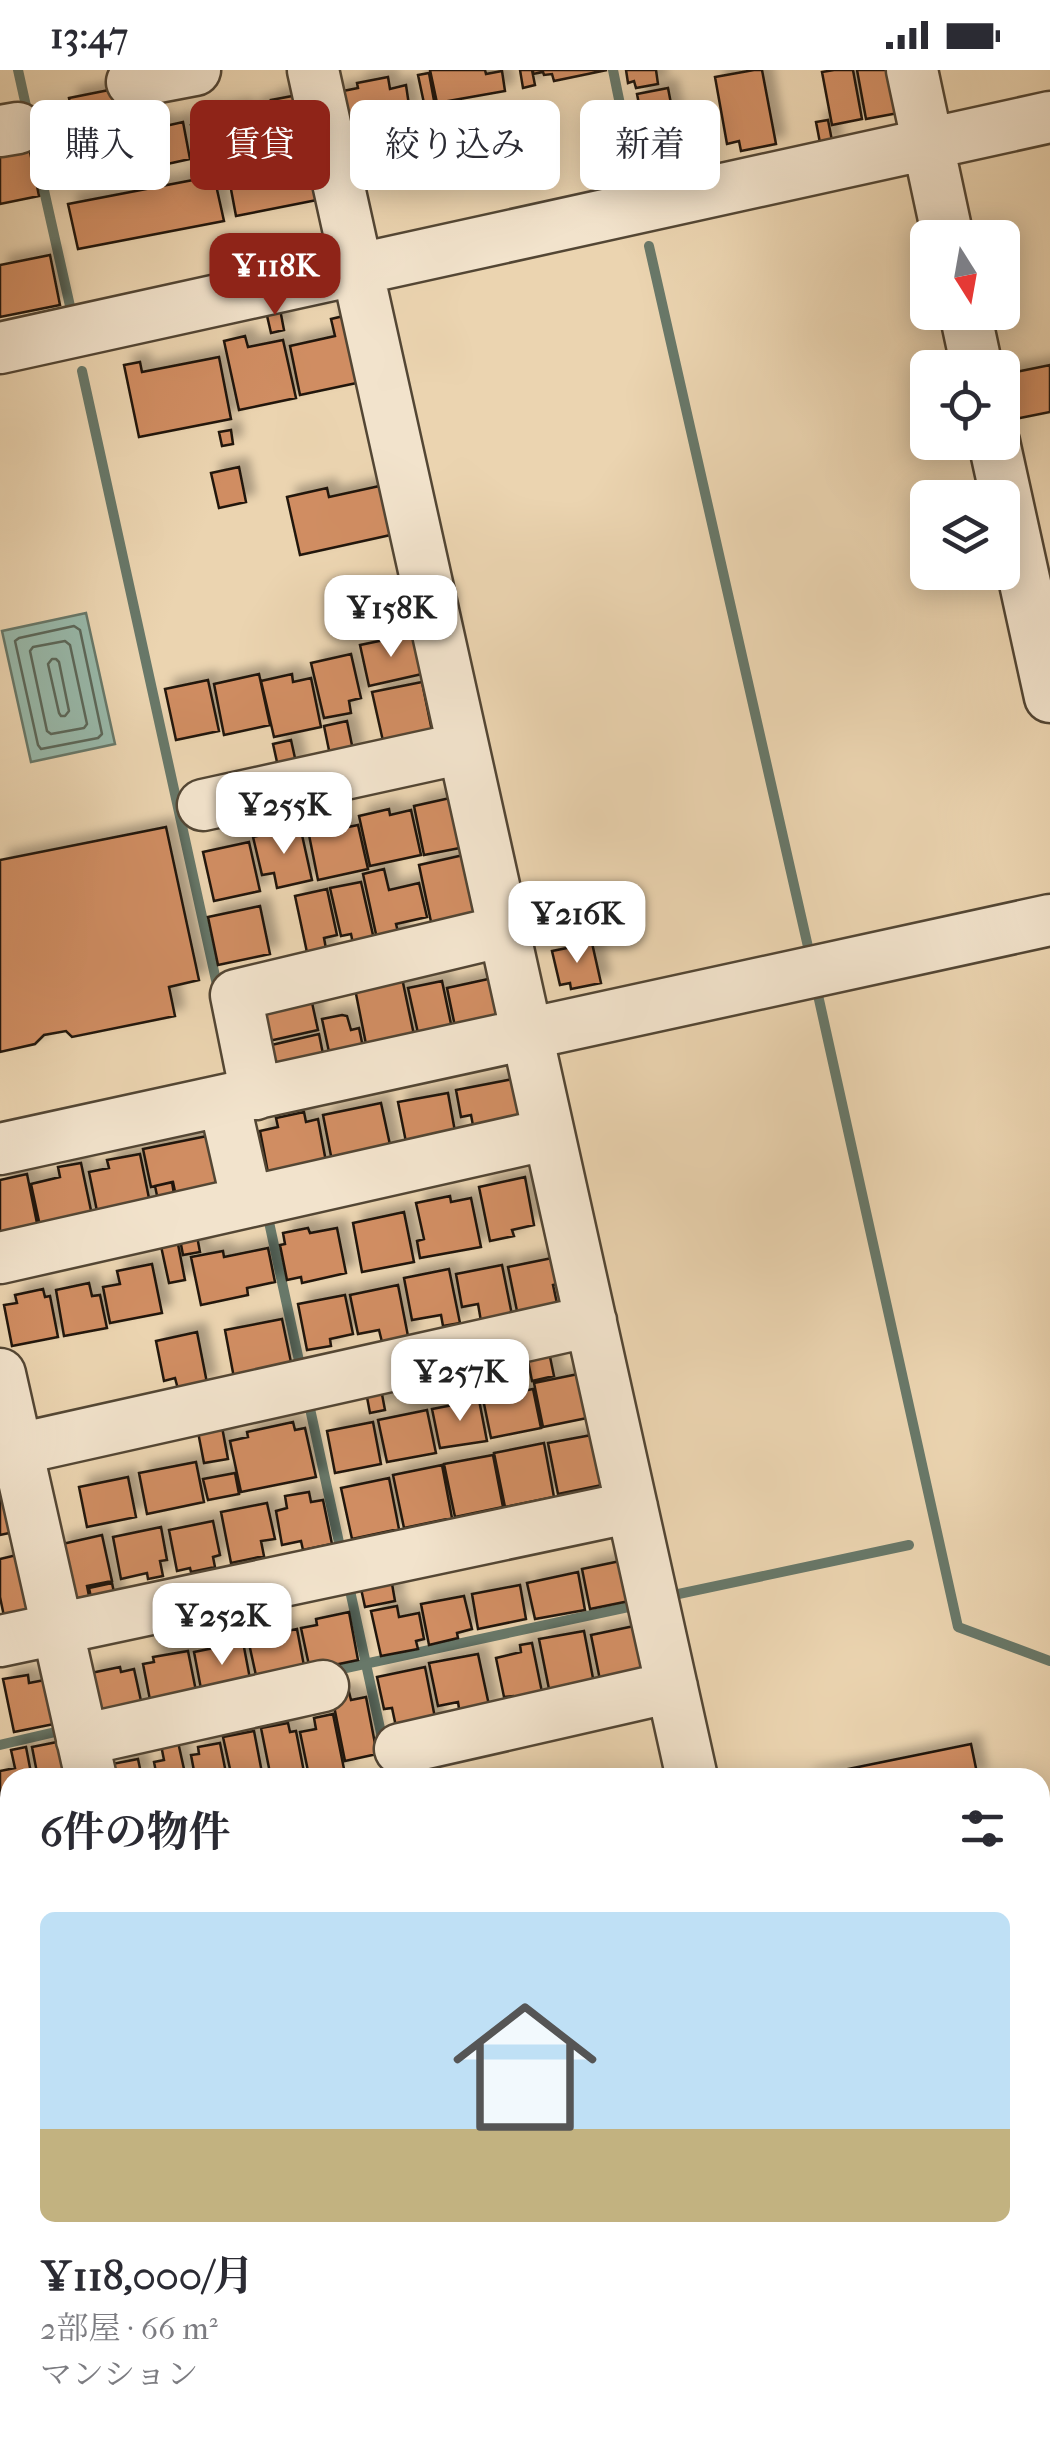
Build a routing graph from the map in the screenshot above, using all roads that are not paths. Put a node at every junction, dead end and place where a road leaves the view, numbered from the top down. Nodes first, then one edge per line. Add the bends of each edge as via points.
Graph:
1 (195, 70) edge
2 (313, 70) edge
3 (912, 70) edge
4 (132, 82) dead end
5 (1050, 117) edge
6 (928, 144) junction
7 (944, 220) edge
8 (358, 270) junction
9 (0, 348) edge
10 (998, 460) edge
11 (1050, 697) edge
12 (463, 748) junction
13 (223, 787) dead end
14 (1050, 920) edge
15 (504, 931) junction
16 (527, 1036) junction
17 (240, 1097) junction
18 (549, 1134) junction
19 (0, 1149) edge
20 (248, 1202) junction
21 (0, 1258) edge
22 (591, 1322) junction
23 (0, 1374) edge
24 (8, 1451) edge
25 (632, 1507) junction
26 (58, 1628) junction
27 (0, 1641) edge
28 (324, 1686) dead end
29 (672, 1687) junction
30 (400, 1749) dead end
31 (87, 1759) edge
32 (690, 1768) edge

1 - 4 street
2 - 8 street
3 - 6 street
5 - 6 street
6 - 7 street
6 - 8 street
8 - 9 street
8 - 12 street
10 - 11 street
12 - 13 street
12 - 15 street
14 - 16 street
15 - 16 street
15 - 17 street via 236,994
16 - 17 street
16 - 18 street
17 - 19 street
17 - 20 street
18 - 20 street
18 - 22 street
20 - 21 street
22 - 24 street
22 - 25 street
23 - 24 street
24 - 26 street
25 - 26 street
25 - 29 street
26 - 27 street
26 - 31 street
28 - 31 street
29 - 30 street
29 - 32 street

